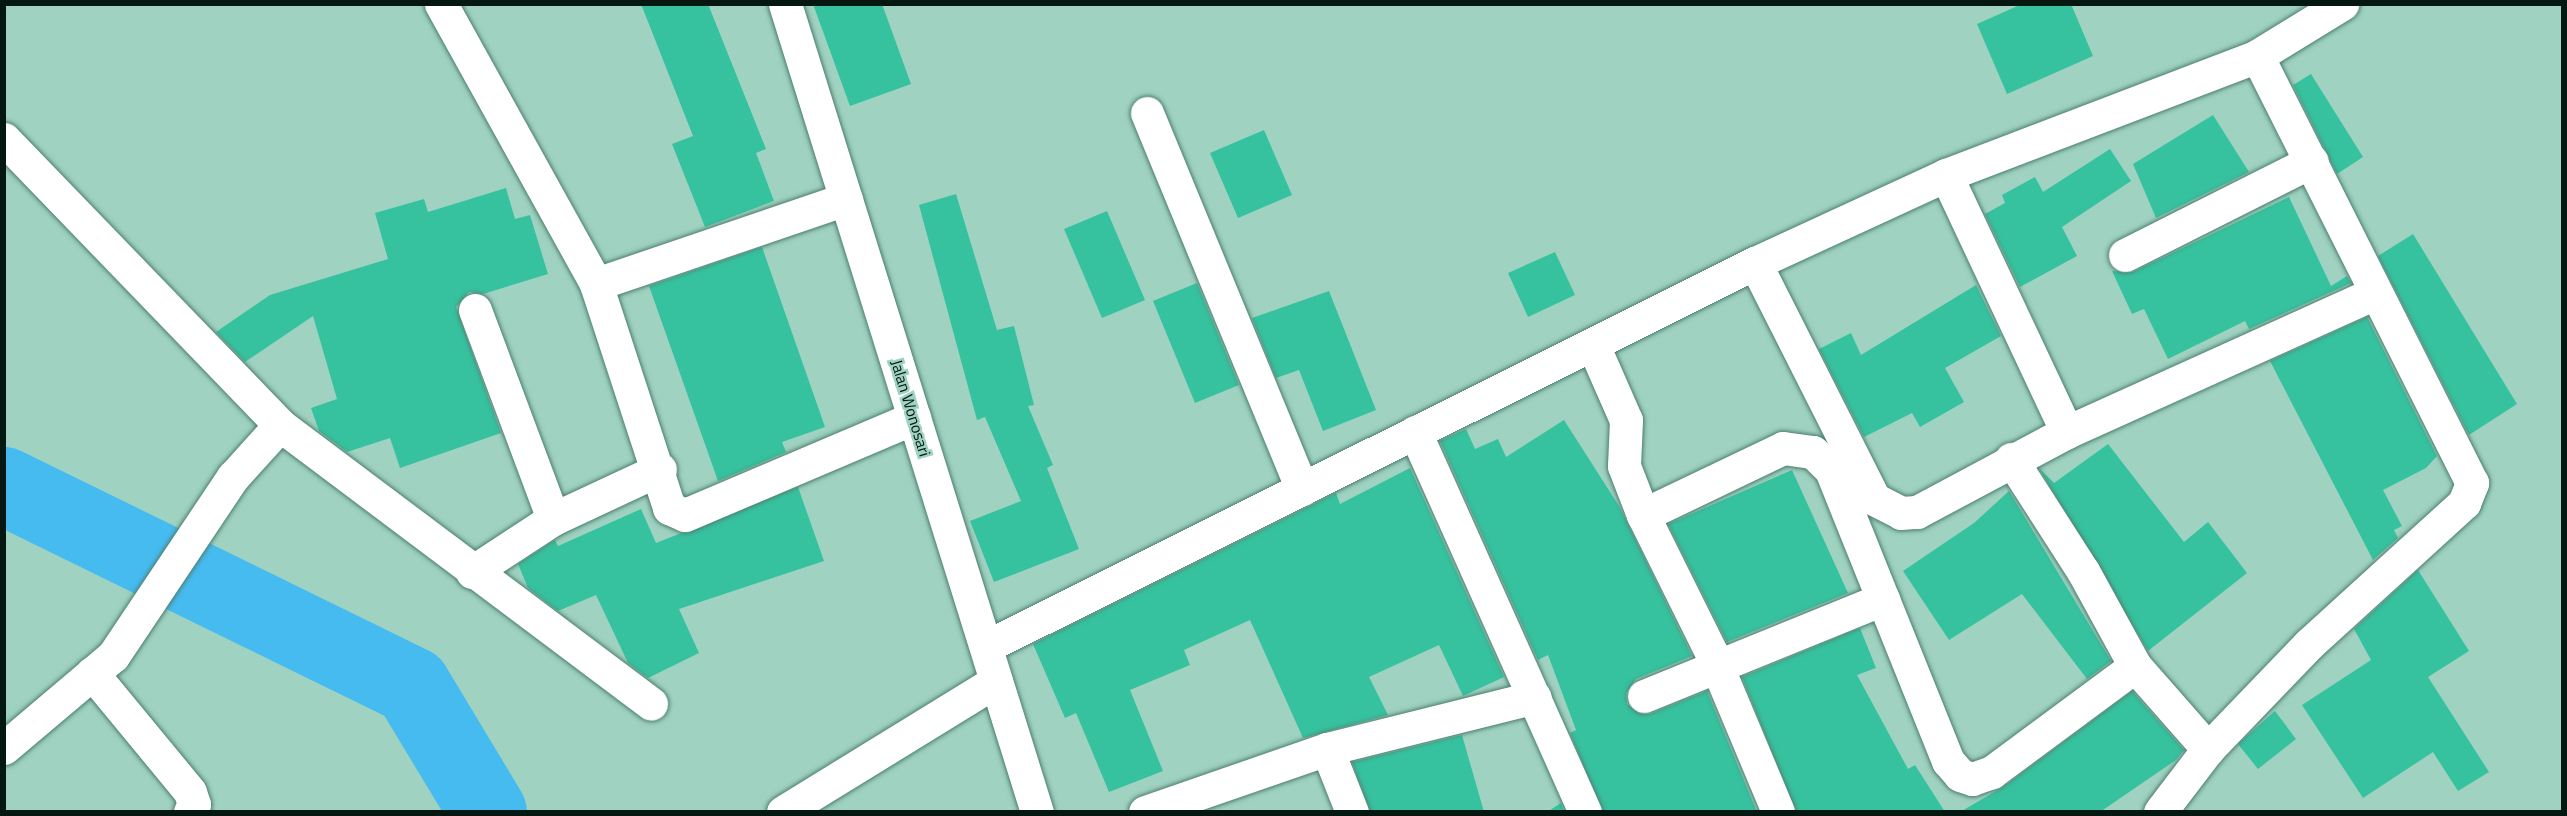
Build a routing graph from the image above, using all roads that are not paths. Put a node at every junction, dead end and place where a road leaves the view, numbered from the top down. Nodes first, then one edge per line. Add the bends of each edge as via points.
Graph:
1 (441, 4) edge
2 (785, 4) edge
3 (2342, 4) edge
4 (2257, 56) junction
5 (1147, 113) dead end
6 (4, 139) edge
7 (2312, 161) junction
8 (1946, 175) junction
9 (846, 199) junction
10 (2125, 255) dead end
11 (1755, 263) junction
12 (596, 284) junction
13 (2375, 293) junction
14 (475, 310) dead end
15 (1593, 345) junction
16 (914, 418) junction
17 (280, 425) junction
18 (1415, 432) junction
19 (2067, 432) junction
20 (2011, 459) junction
21 (660, 469) junction
22 (1302, 489) junction
23 (1643, 515) junction
24 (553, 519) junction
25 (472, 572) junction
26 (1883, 599) junction
27 (987, 646) junction
28 (1716, 663) junction
29 (102, 665) junction
30 (2135, 666) junction
31 (996, 681) junction
32 (1644, 696) dead end
33 (1534, 697) junction
34 (651, 704) dead end
35 (4, 748) edge
36 (1327, 749) junction
37 (2208, 749) junction
38 (190, 812) edge
39 (783, 812) edge
40 (1037, 812) edge
41 (1145, 812) edge
42 (1352, 812) edge
43 (1585, 812) edge
44 (1778, 812) edge
45 (2160, 812) edge

1 - 12 main road
2 - 9 main road, Jalan Wonosari
3 - 4 main road
4 - 7 main road
4 - 8 main road
5 - 22 main road
6 - 17 main road
7 - 10 main road
7 - 13 main road
8 - 11 main road
8 - 19 main road
9 - 12 main road
9 - 16 main road, Jalan Wonosari
11 - 15 main road
11 - 20 main road via 1874,499 1901,513 1917,512
12 - 21 main road
13 - 19 main road
13 - 37 main road via 2472,483 2464,503 2309,644
14 - 24 main road
15 - 18 main road
15 - 23 main road via 1626,420 1624,466
16 - 21 main road via 685,515 669,508
16 - 27 main road, Jalan Wonosari
17 - 25 main road
17 - 29 main road via 233,477
18 - 22 main road
18 - 33 main road
19 - 20 main road
20 - 30 main road via 2083,571
21 - 24 main road
22 - 27 main road
23 - 26 main road via 1783,448 1800,446 1832,470
23 - 28 main road
24 - 25 main road
25 - 34 main road
26 - 28 main road
26 - 30 main road via 1948,761 1960,775 1972,779 1992,772
27 - 31 main road, Jalan Wonosari
28 - 32 main road
28 - 44 main road
29 - 35 main road
29 - 38 main road via 190,792 194,804
30 - 37 main road
31 - 39 main road
31 - 40 main road, Jalan Wonosari
33 - 36 main road
33 - 43 main road
36 - 41 main road
36 - 42 main road
37 - 45 main road

